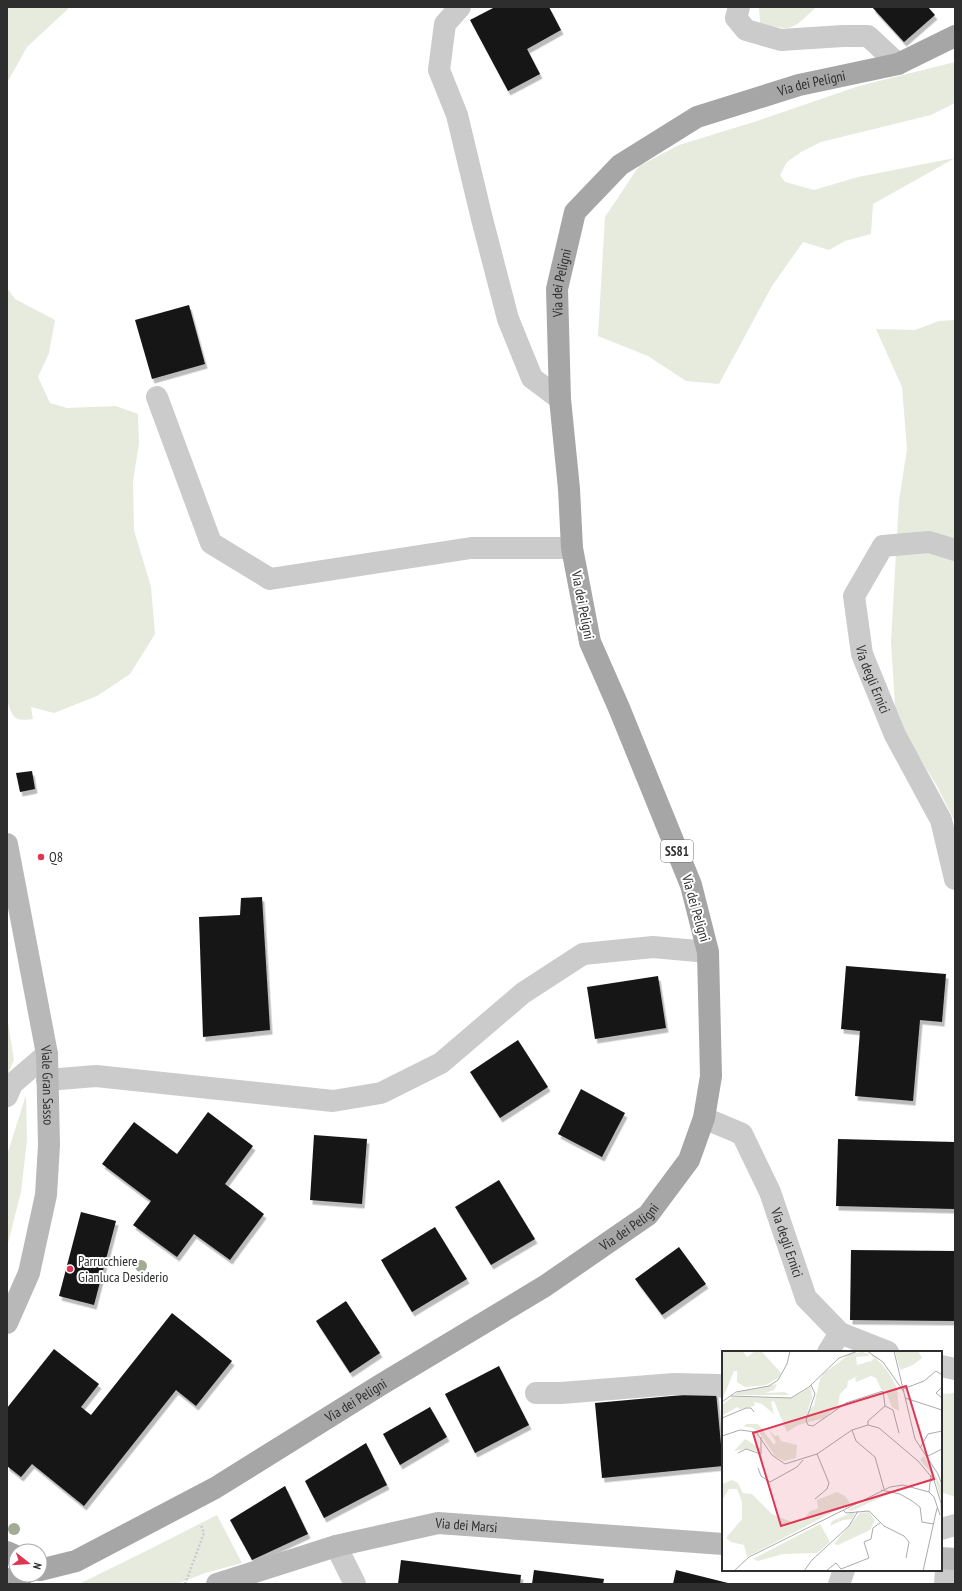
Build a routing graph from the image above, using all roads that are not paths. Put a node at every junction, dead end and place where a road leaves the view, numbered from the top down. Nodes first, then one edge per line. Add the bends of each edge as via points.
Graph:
1 (460, 7) edge
2 (739, 7) edge
3 (955, 36) edge
4 (898, 64) junction
5 (157, 397) dead end
6 (560, 399) junction
7 (572, 548) junction
8 (955, 550) edge
9 (7, 844) edge
10 (955, 879) edge
11 (708, 952) junction
12 (47, 1054) junction
13 (47, 1080) junction
14 (7, 1096) edge
15 (704, 1118) junction
16 (7, 1323) edge
17 (840, 1333) junction
18 (829, 1351) edge
19 (885, 1351) edge
20 (942, 1366) edge
21 (955, 1369) edge
22 (722, 1387) edge
23 (536, 1393) dead end
24 (955, 1525) edge
25 (942, 1529) edge
26 (722, 1544) edge
27 (336, 1546) junction
28 (948, 1559) edge
29 (48, 1567) edge
30 (844, 1571) edge
31 (226, 1583) edge
32 (355, 1584) edge
33 (839, 1584) edge
34 (945, 1584) edge

1 - 6 street via 445,24 439,70 457,115 508,319 532,378
2 - 4 street via 736,18 746,30 781,40 868,36
3 - 4 main road, Via dei Peligni / SS81
4 - 6 main road, Via dei Peligni / SS81 via 799,85 697,117 620,165 575,212 558,289
5 - 7 street via 211,543 270,579 472,548
6 - 7 main road, Via dei Peligni / SS81
7 - 11 main road, Via dei Peligni / SS81 via 590,642 691,884
8 - 10 street, Via degli Ernici via 929,542 883,546 854,596 862,654 894,735 940,820
9 - 12 main road, Viale Gran Sasso
11 - 13 street via 653,947 583,954 523,993 441,1063 381,1093 333,1101 96,1076
11 - 15 main road, Via dei Peligni / SS81 via 710,1076
12 - 13 main road, Viale Gran Sasso
12 - 14 street via 12,1084
13 - 16 main road, Viale Gran Sasso via 46,1195 29,1273
15 - 17 street, Via degli Ernici via 742,1134 770,1192 806,1298
15 - 29 main road, Via dei Peligni / SS81 via 689,1160 648,1215 544,1286 215,1488 76,1561
17 - 18 street
17 - 19 street, Via degli Ernici
20 - 21 street
22 - 23 street via 674,1384
24 - 25 street
26 - 27 main road, Via dei Marsi via 438,1523
27 - 31 main road, Via dei Marsi
27 - 32 street
28 - 34 street
30 - 33 street

